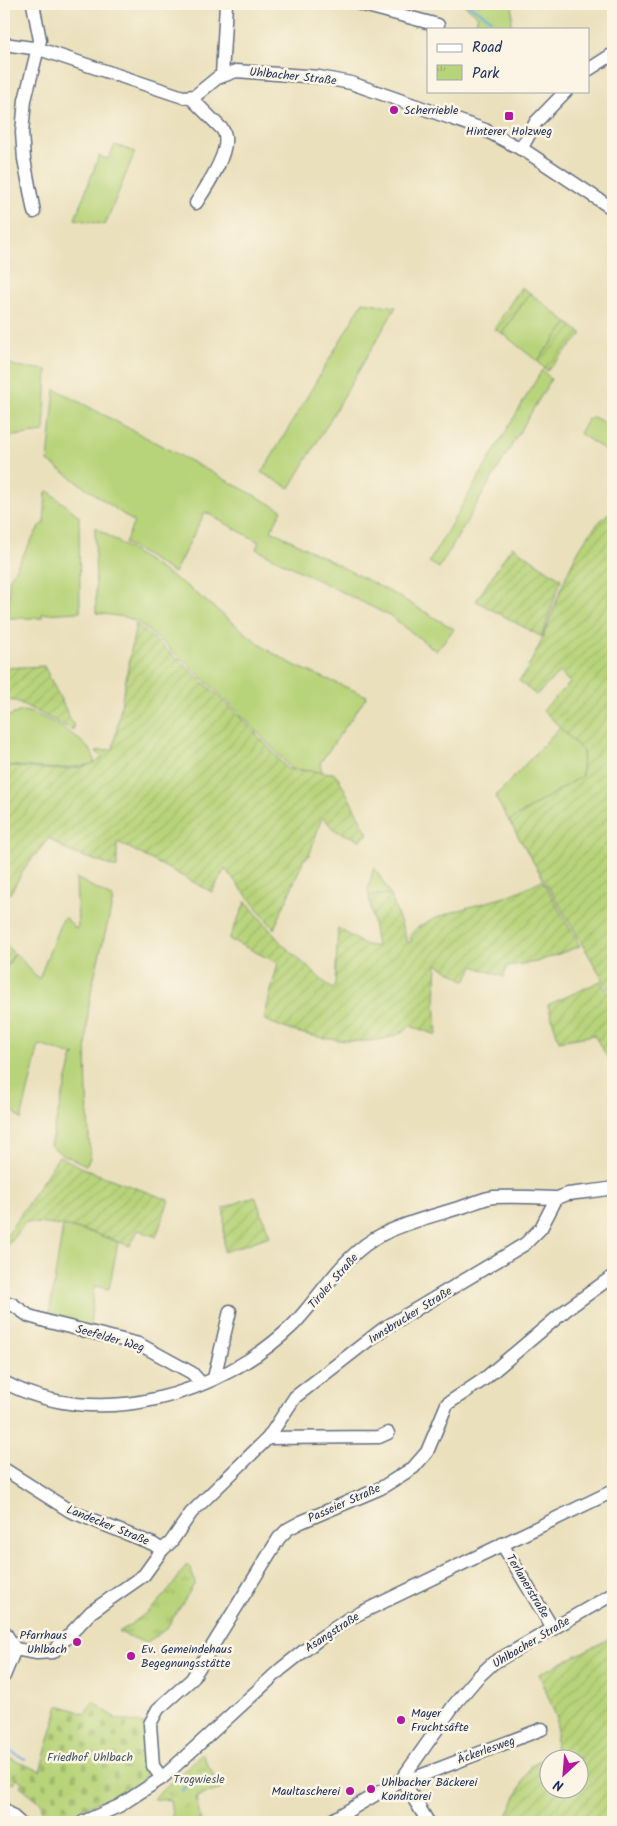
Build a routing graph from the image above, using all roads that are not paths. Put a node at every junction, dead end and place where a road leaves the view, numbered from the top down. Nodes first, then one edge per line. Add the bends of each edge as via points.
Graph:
1 (33, 4) edge
2 (226, 4) edge
3 (360, 4) edge
4 (438, 25) dead end
5 (4, 44) edge
6 (39, 49) junction
7 (613, 54) edge
8 (590, 69) edge
9 (222, 75) junction
10 (565, 92) edge
11 (190, 97) junction
12 (521, 148) junction
13 (196, 203) dead end
14 (613, 209) edge
15 (34, 212) dead end
16 (613, 1188) edge
17 (556, 1199) junction
18 (613, 1276) edge
19 (12, 1304) dead end
20 (230, 1311) dead end
21 (214, 1378) junction
22 (4, 1382) edge
23 (201, 1383) junction
24 (388, 1433) dead end
25 (268, 1438) junction
26 (4, 1469) edge
27 (613, 1491) edge
28 (502, 1544) junction
29 (162, 1550) junction
30 (613, 1594) edge
31 (553, 1629) junction
32 (4, 1631) edge
33 (15, 1649) junction
34 (4, 1676) edge
35 (542, 1729) dead end
36 (162, 1778) junction
37 (402, 1779) junction
38 (4, 1809) edge
39 (20, 1822) edge
40 (83, 1822) edge
41 (329, 1822) edge
42 (428, 1822) edge

1 - 6 street via 40,35
2 - 9 street
3 - 4 street
5 - 6 street
6 - 11 street via 159,90
6 - 15 street via 26,100 22,133
7 - 8 street
9 - 11 street
9 - 12 street, Uhlbacher Straße via 242,71 352,83 484,130
10 - 12 street via 536,122
11 - 13 street via 225,135 219,164
12 - 14 street, Uhlbacher Straße
16 - 17 street via 568,1194
17 - 21 street, Tiroler Straße via 541,1196 493,1197 413,1222 372,1240 350,1259 284,1332
17 - 25 street, Innsbrucker Straße via 541,1228 525,1244 383,1329 295,1398
18 - 36 street, Passeier Straße via 566,1310 483,1380 447,1404 427,1452 412,1468 381,1488 301,1522 279,1538 192,1679 158,1709 150,1724 153,1766
19 - 23 street, Seefelder Weg via 29,1316 139,1344 192,1373
20 - 21 street
21 - 23 street, Tiroler Straße
22 - 23 street, Tiroler Straße via 39,1398 93,1405 163,1398
24 - 25 street via 379,1437
25 - 29 street, Innsbrucker Straße via 191,1513
26 - 29 street, Landecker Straße via 70,1511
27 - 28 street, Asangstraße
28 - 31 street, Terlanerstraße
28 - 36 street, Asangstraße via 348,1620 323,1636 275,1674
29 - 33 street, Innsbrucker Straße via 144,1574 91,1612 53,1652
30 - 31 street, Uhlbacher Straße
31 - 37 street, Uhlbacher Straße via 493,1663 477,1678
32 - 33 street
33 - 34 street
35 - 37 street, Äckerlesweg via 412,1779
36 - 40 street, Asangstraße via 119,1806
37 - 41 street, Uhlbacher Straße
37 - 42 street
38 - 39 street

